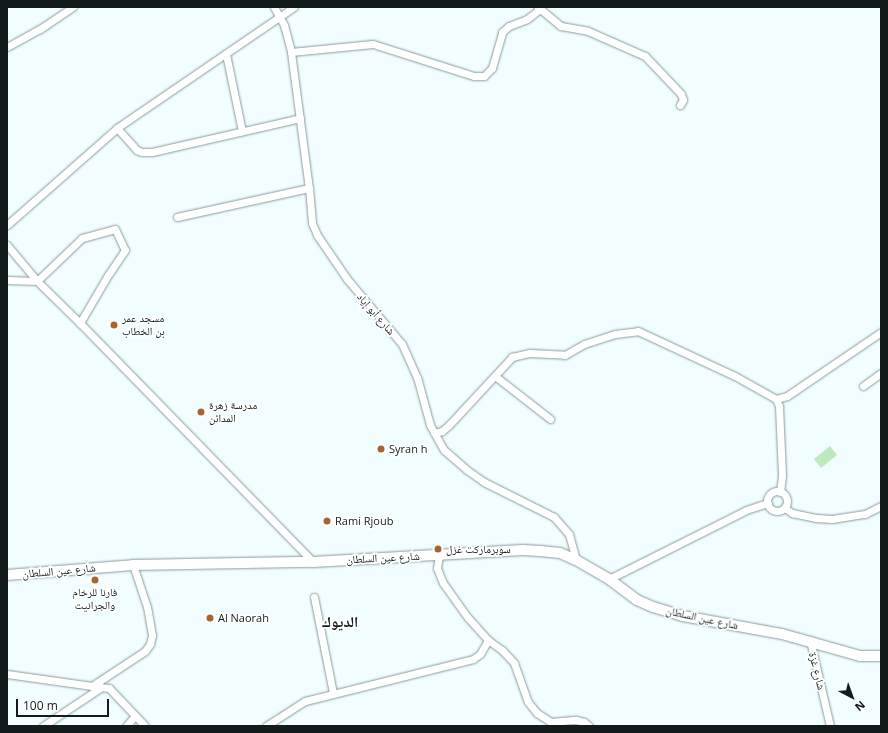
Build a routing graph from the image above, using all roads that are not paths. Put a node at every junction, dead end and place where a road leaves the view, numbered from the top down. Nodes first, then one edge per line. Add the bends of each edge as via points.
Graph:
1 (73, 7) edge
2 (274, 7) edge
3 (294, 7) edge
4 (539, 8) edge
5 (280, 16) junction
6 (7, 47) edge
7 (291, 52) junction
8 (226, 54) junction
9 (680, 105) dead end
10 (300, 118) junction
11 (117, 128) junction
12 (242, 131) junction
13 (309, 188) junction
14 (177, 217) dead end
15 (7, 225) edge
16 (7, 245) edge
17 (7, 280) edge
18 (37, 281) junction
19 (80, 323) junction
20 (881, 332) edge
21 (881, 373) edge
22 (495, 376) junction
23 (863, 386) dead end
24 (776, 399) junction
25 (550, 419) dead end
26 (434, 433) junction
27 (780, 492) junction
28 (768, 503) junction
29 (881, 506) edge
30 (785, 508) junction
31 (439, 555) junction
32 (576, 560) junction
33 (313, 562) junction
34 (133, 565) junction
35 (7, 575) edge
36 (609, 579) junction
37 (314, 597) dead end
38 (488, 640) junction
39 (810, 640) junction
40 (881, 656) edge
41 (7, 674) edge
42 (108, 676) junction
43 (96, 687) junction
44 (109, 688) junction
45 (333, 693) junction
46 (135, 716) junction
47 (552, 724) edge
48 (43, 726) edge
49 (126, 726) edge
50 (145, 726) edge
51 (266, 726) edge
52 (588, 726) edge
53 (830, 726) edge

1 - 6 street
2 - 5 street, شارع أبو إياد
3 - 5 street
4 - 7 street via 527,19 509,26 502,32 492,68 484,76 474,76 373,44
4 - 9 street via 562,26 588,31 645,56 681,94 683,100
5 - 7 street, شارع أبو إياد
5 - 8 street
7 - 10 street, شارع أبو إياد
8 - 11 street
8 - 12 street
10 - 12 street
10 - 13 street, شارع أبو إياد
11 - 12 street via 142,152 152,152
11 - 15 street
13 - 14 street
13 - 26 street, شارع أبو إياد via 312,223 316,235 347,279 402,344 417,377
16 - 18 street
17 - 18 street
18 - 19 street
18 - 19 street via 82,238 115,228 125,250
19 - 33 street
20 - 24 street via 787,396
21 - 23 street
22 - 24 street via 512,357 518,355 565,355 584,344 615,334 638,332 735,376
22 - 25 street
22 - 26 street via 450,425
24 - 27 street via 780,406
26 - 32 street, شارع أبو إياد via 444,450 474,476 554,517 569,534
27 - 28 street via 771,494
27 - 30 street via 787,499
28 - 30 street via 773,510
28 - 36 street via 746,510
29 - 30 street via 865,514 832,519 792,513
31 - 32 main road, شارع عين السلطان via 523,550 560,553
31 - 33 main road, شارع عين السلطان
31 - 38 street via 437,568 443,583 468,618
32 - 36 main road, شارع عين السلطان
33 - 34 main road, شارع عين السلطان
34 - 35 main road, شارع عين السلطان
34 - 42 street via 147,607 151,640 145,651
36 - 39 main road, شارع عين السلطان via 637,600 653,608
37 - 45 street
38 - 45 street via 480,654 472,659
38 - 47 street via 514,663 531,707
39 - 40 main road, شارع عين السلطان via 860,656
39 - 53 street, شارع غزة
41 - 43 street
42 - 43 street
42 - 44 street via 106,685
43 - 44 street
43 - 48 street
44 - 46 street
45 - 51 street via 305,701
46 - 49 street
46 - 50 street
47 - 52 street via 576,720

